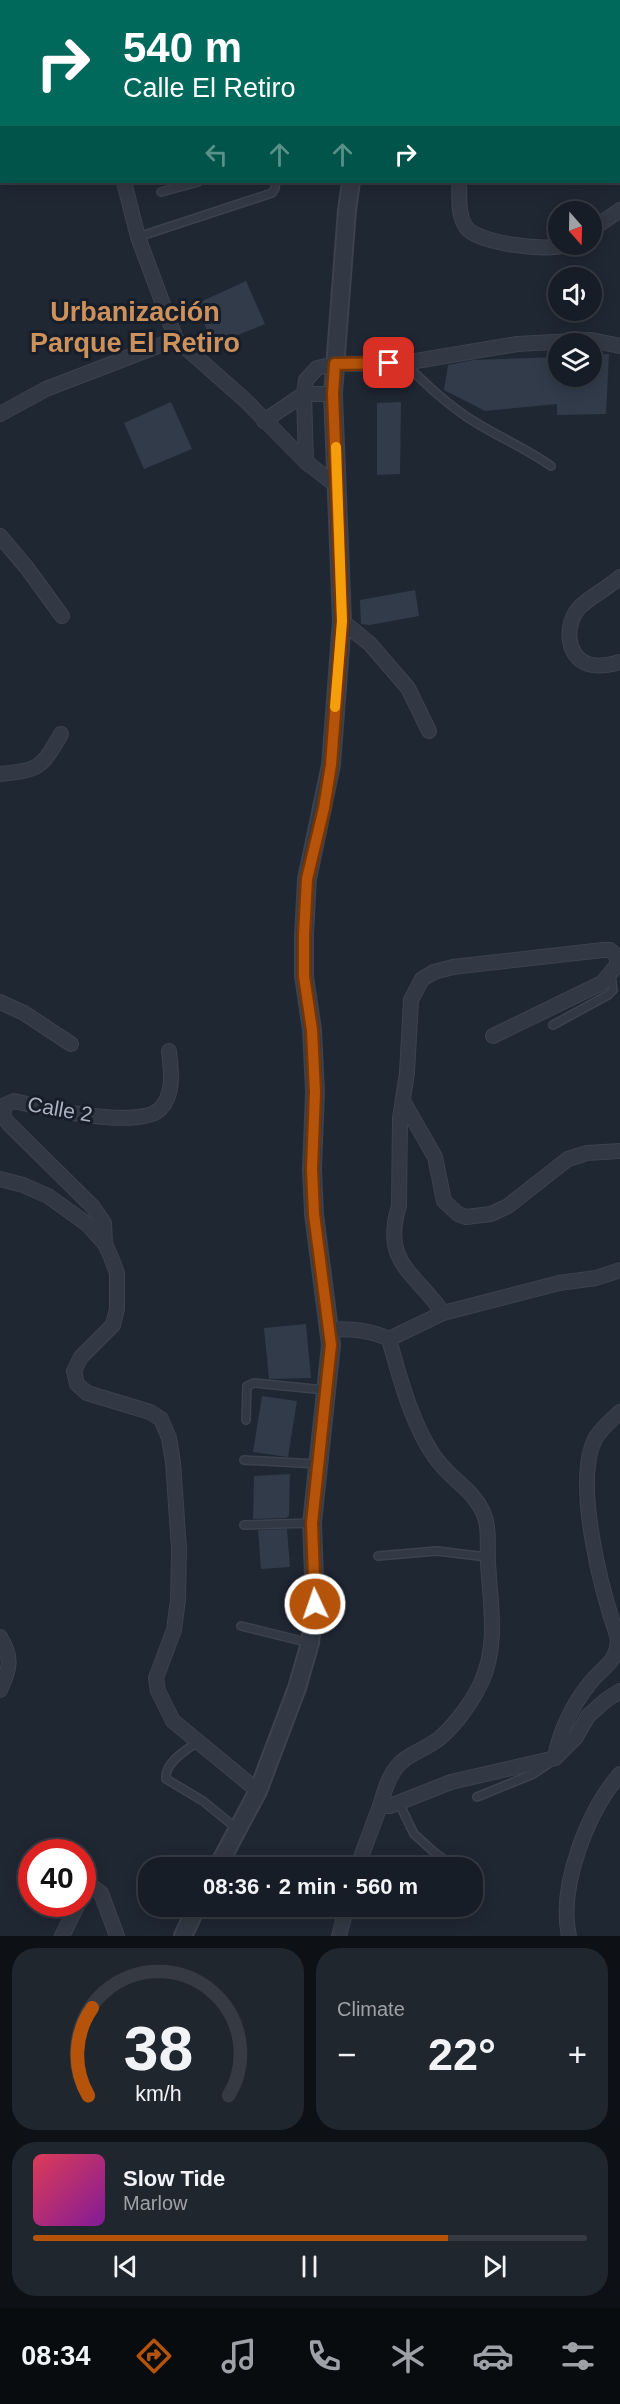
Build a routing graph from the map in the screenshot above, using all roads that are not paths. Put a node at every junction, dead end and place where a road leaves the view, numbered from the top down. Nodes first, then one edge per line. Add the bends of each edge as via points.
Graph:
1 (0, 15) edge
2 (0, 49) edge
3 (124, 183) edge
4 (194, 183) edge
5 (276, 183) edge
6 (351, 183) edge
7 (459, 183) edge
8 (161, 192) dead end
9 (620, 210) edge
10 (602, 222) edge
11 (138, 237) junction
12 (548, 248) edge
13 (176, 339) junction
14 (620, 346) edge
15 (404, 363) junction
16 (335, 364) junction
17 (304, 394) junction
18 (333, 394) junction
19 (0, 414) edge
20 (264, 421) junction
21 (306, 462) junction
22 (551, 466) dead end
23 (337, 486) junction
24 (0, 536) edge
25 (620, 577) edge
26 (62, 616) dead end
27 (342, 621) junction
28 (620, 662) edge
29 (429, 731) dead end
30 (61, 734) dead end
31 (3, 774) edge
32 (618, 956) edge
33 (611, 974) junction
34 (0, 1002) edge
35 (553, 1025) dead end
36 (493, 1036) dead end
37 (71, 1044) dead end
38 (170, 1051) dead end
39 (403, 1101) junction
40 (620, 1151) edge
41 (0, 1179) edge
42 (105, 1244) junction
43 (620, 1270) edge
44 (443, 1313) junction
45 (330, 1329) junction
46 (389, 1339) junction
47 (327, 1390) junction
48 (620, 1412) edge
49 (246, 1420) dead end
50 (244, 1460) dead end
51 (320, 1464) junction
52 (312, 1523) junction
53 (244, 1525) dead end
54 (378, 1556) dead end
55 (487, 1557) junction
56 (241, 1626) dead end
57 (0, 1637) edge
58 (310, 1643) junction
59 (0, 1690) edge
60 (620, 1691) edge
61 (198, 1742) junction
62 (555, 1758) junction
63 (620, 1774) edge
64 (258, 1791) junction
65 (477, 1797) dead end
66 (399, 1803) junction
67 (380, 1806) junction
68 (238, 1829) junction
69 (223, 1857) edge
70 (361, 1857) edge
71 (441, 1857) edge
72 (96, 1889) edge
73 (72, 1917) edge
74 (192, 1917) edge
75 (344, 1917) edge
76 (62, 1936) edge
77 (117, 1936) edge
78 (183, 1936) edge
79 (339, 1936) edge
80 (569, 1936) edge

1 - 2 street
3 - 11 street
4 - 8 lane
5 - 11 lane via 272,193
6 - 16 street
7 - 12 street via 460,215 474,235
9 - 10 street
11 - 13 street
13 - 19 street via 46,389
13 - 20 street
14 - 15 street via 591,340 517,344
15 - 16 street
15 - 22 lane via 434,393 468,418
16 - 17 street via 310,374
16 - 18 street
17 - 18 street
17 - 20 street
17 - 21 street
18 - 23 street
20 - 21 street
21 - 23 street
23 - 27 street
24 - 26 street
25 - 28 street via 579,607 568,634 575,654 587,664
27 - 29 street via 370,644 408,688
27 - 45 street via 331,765 307,879 304,935 315,1092 314,1214
30 - 31 street via 46,759 35,768
32 - 33 street
32 - 39 street via 603,950 465,966 434,972 422,979 411,1000
33 - 35 lane via 613,990 608,995
33 - 36 street via 602,983
34 - 37 street
38 - 42 street, Calle 2 via 168,1095 159,1110 147,1116 86,1116 14,1101 5,1105 3,1116 9,1124 93,1207 104,1223
39 - 40 street via 435,1157 444,1201 466,1217 491,1214 508,1206 568,1159 587,1153
39 - 44 street via 394,1240 407,1273
41 - 42 street via 48,1196 87,1224
42 - 61 street via 117,1273 117,1309 113,1325 81,1357 74,1371 77,1384 87,1393 150,1412 161,1419 169,1437 179,1549 178,1600 174,1630 156,1678 158,1691 174,1721
43 - 44 street
44 - 46 street
45 - 46 street via 362,1330
45 - 47 street
46 - 55 street via 405,1394 427,1445 438,1462 472,1493 484,1515
47 - 49 lane via 254,1383 246,1389
47 - 51 street
48 - 62 street via 594,1440 587,1496 618,1652 574,1706
50 - 51 lane
51 - 52 street
52 - 53 lane
52 - 58 street via 315,1604
54 - 55 lane via 437,1551
55 - 67 street via 493,1623 488,1665 481,1684 441,1738 403,1760 390,1776
56 - 58 lane
57 - 59 street via 10,1661
58 - 64 street
60 - 62 street via 588,1716 576,1737
61 - 64 street
61 - 68 lane via 170,1766 165,1772 166,1779 203,1801
62 - 65 lane via 533,1774
62 - 66 street via 451,1782
63 - 80 street via 599,1801 574,1861 569,1886
64 - 68 street
66 - 67 street
66 - 71 lane via 414,1834
67 - 70 street
68 - 69 street
72 - 77 street via 101,1893
73 - 76 street
74 - 78 street
75 - 79 street

